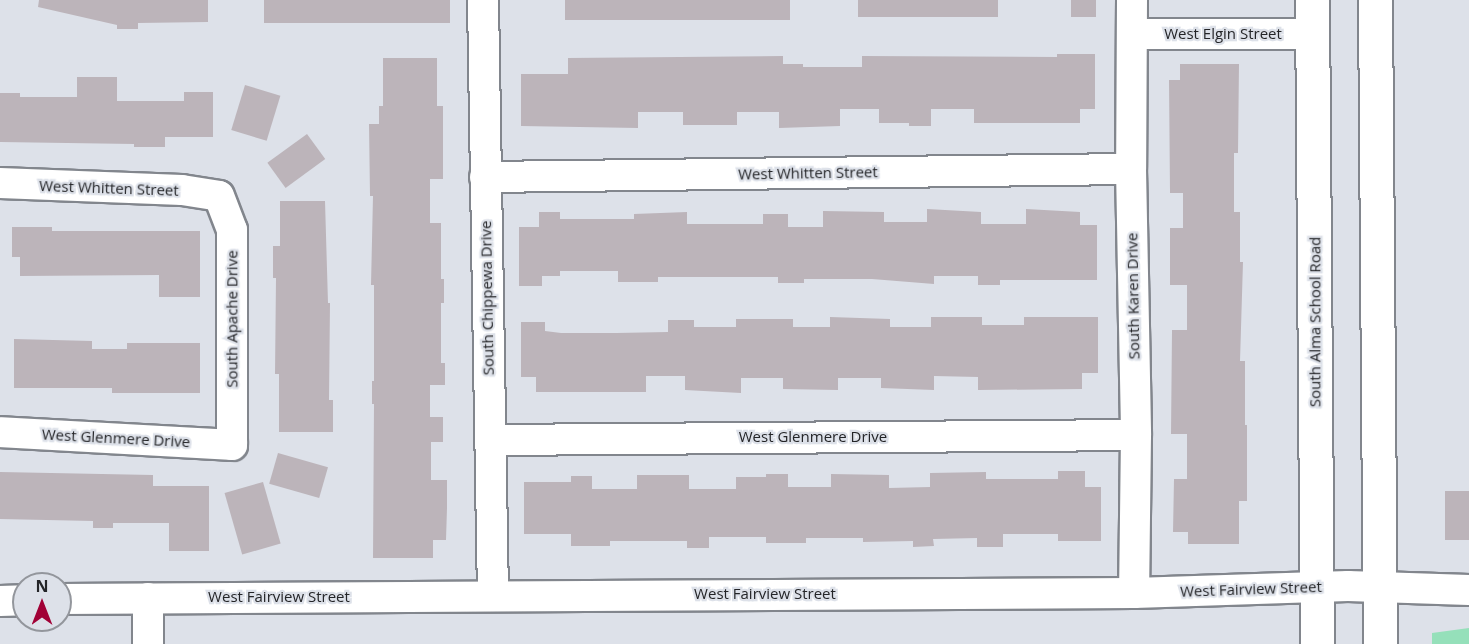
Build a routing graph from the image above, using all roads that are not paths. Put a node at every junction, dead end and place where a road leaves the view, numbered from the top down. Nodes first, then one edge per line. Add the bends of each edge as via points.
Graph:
1 (483, 0) edge
2 (1132, 0) edge
3 (1312, 0) edge
4 (1375, 0) edge
5 (1134, 34) junction
6 (1312, 34) junction
7 (1131, 170) junction
8 (485, 177) junction
9 (0, 183) edge
10 (219, 196) joint
11 (0, 432) edge
12 (1136, 435) junction
13 (491, 440) junction
14 (232, 445) joint
15 (1317, 588) junction
16 (1379, 589) junction
17 (1469, 590) edge
18 (1134, 593) junction
19 (494, 595) junction
20 (148, 598) junction
21 (72, 599) edge
22 (148, 644) edge
23 (1317, 644) edge
24 (1380, 644) edge

1 - 8 street, South Chippewa Drive
2 - 5 street, South Karen Drive
3 - 6 main road, South Alma School Road
4 - 16 main road
5 - 6 street, West Elgin Street
5 - 7 street, South Karen Drive
6 - 15 main road, South Alma School Road
7 - 8 street, West Whitten Street
7 - 12 street, South Karen Drive
8 - 13 street, South Chippewa Drive
9 - 10 street, West Whitten Street via 182,190
10 - 14 street, South Apache Drive via 232,230
11 - 14 street, West Glenmere Drive
12 - 13 street, West Glenmere Drive
12 - 18 street, South Karen Drive
13 - 19 street, South Chippewa Drive
15 - 16 street, West Fairview Street
15 - 18 street, West Fairview Street
15 - 23 main road, South Alma School Road
16 - 17 street, West Fairview Street
16 - 24 main road
18 - 19 street, West Fairview Street
19 - 20 street, West Fairview Street
20 - 21 street, West Fairview Street
20 - 22 street

